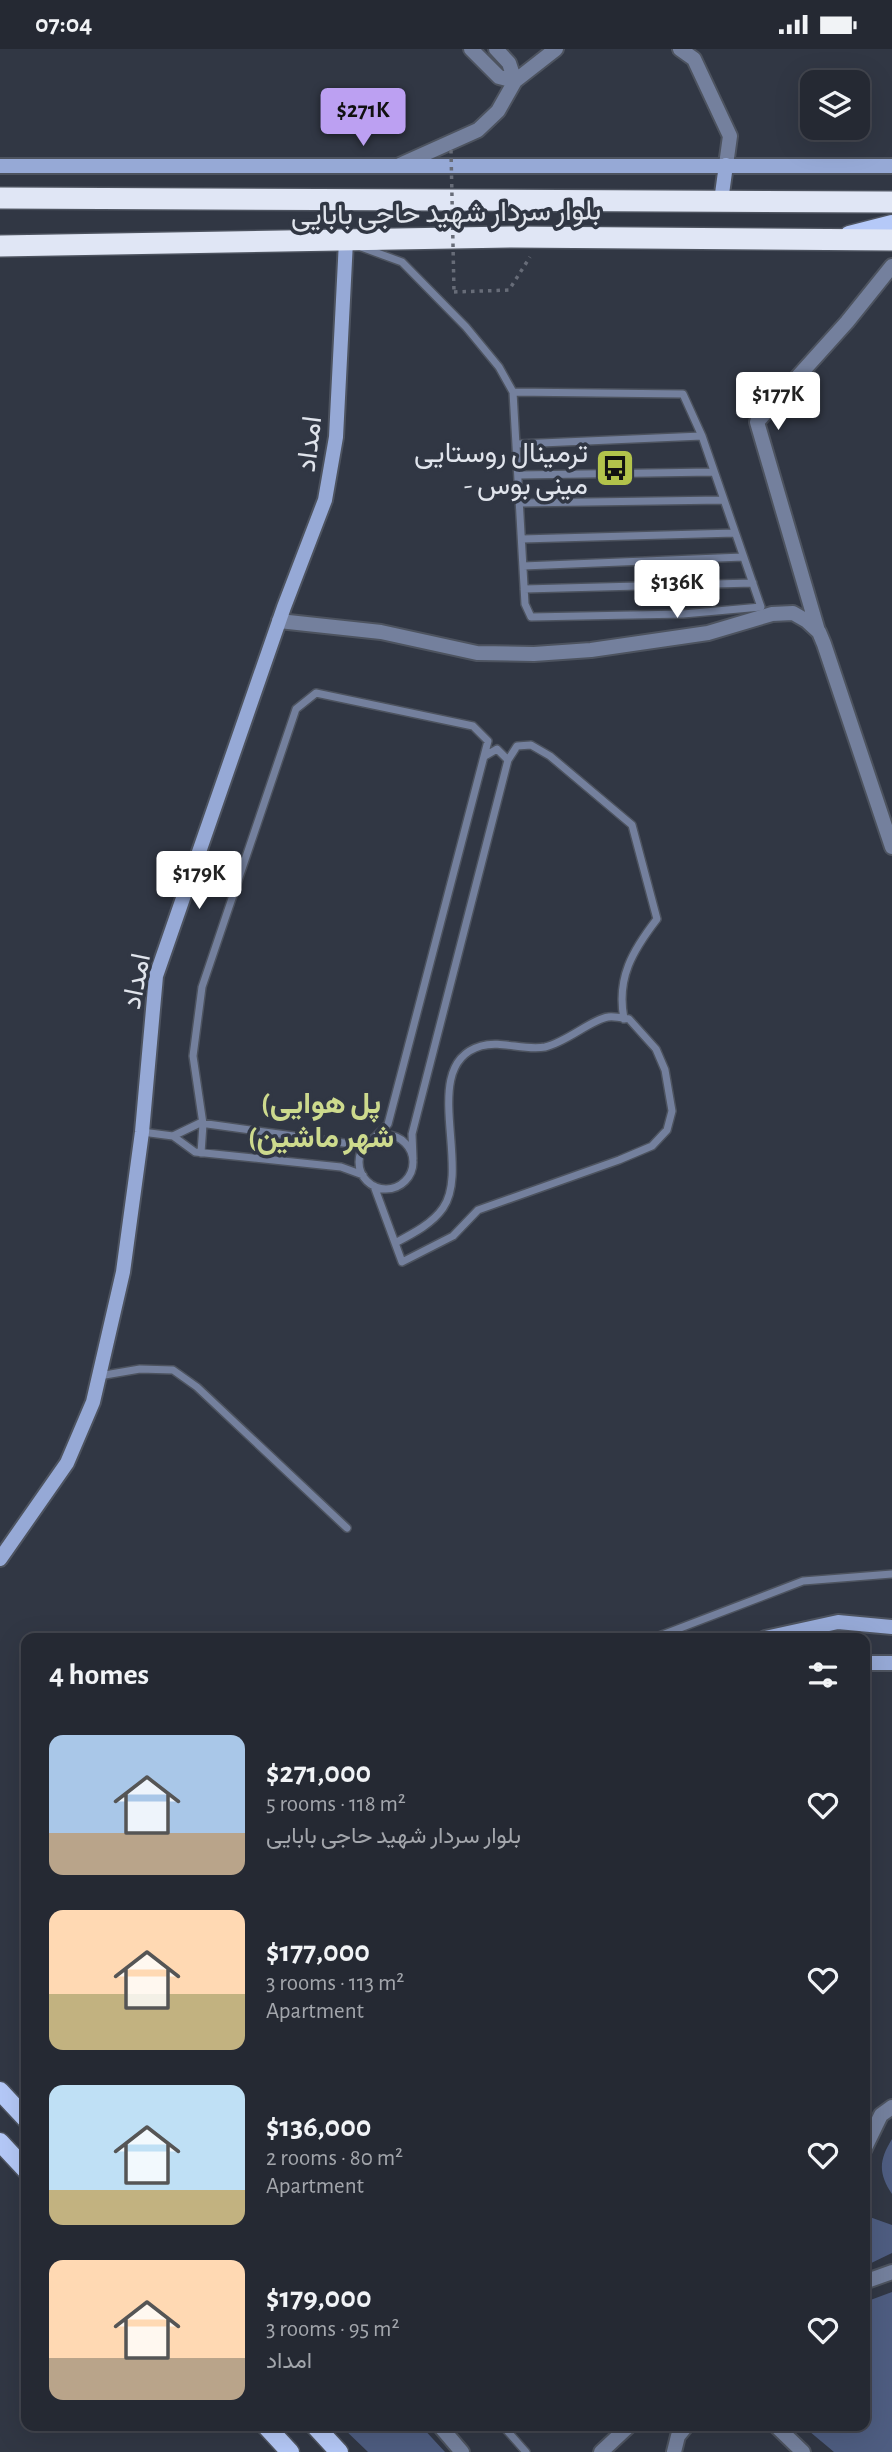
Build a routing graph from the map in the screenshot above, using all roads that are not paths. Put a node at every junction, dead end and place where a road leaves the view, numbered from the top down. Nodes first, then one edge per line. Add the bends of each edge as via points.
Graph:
1 (471, 49) edge
2 (496, 49) edge
3 (556, 49) edge
4 (680, 49) edge
5 (515, 81) junction
6 (400, 165) junction
7 (726, 165) junction
8 (0, 166) edge
9 (892, 166) edge
10 (0, 198) edge
11 (721, 201) junction
12 (892, 202) edge
13 (892, 224) edge
14 (835, 239) junction
15 (892, 240) edge
16 (346, 241) junction
17 (0, 246) edge
18 (892, 266) edge
19 (513, 392) junction
20 (702, 436) junction
21 (517, 444) junction
22 (713, 472) junction
23 (519, 475) junction
24 (723, 499) junction
25 (520, 503) junction
26 (735, 533) junction
27 (522, 539) junction
28 (743, 557) junction
29 (523, 566) junction
30 (752, 583) junction
31 (524, 589) junction
32 (279, 621) junction
33 (819, 632) junction
34 (485, 756) junction
35 (508, 760) junction
36 (892, 847) edge
37 (624, 1019) junction
38 (203, 1123) junction
39 (142, 1132) junction
40 (173, 1136) junction
41 (371, 1140) junction
42 (201, 1153) junction
43 (413, 1159) junction
44 (363, 1175) junction
45 (374, 1186) junction
46 (395, 1243) junction
47 (99, 1376) junction
48 (347, 1528) dead end
49 (0, 1559) edge
50 (892, 1574) edge
51 (892, 1627) edge
52 (667, 1633) edge
53 (788, 1633) edge
54 (870, 1663) edge
55 (892, 1663) edge
56 (0, 2091) edge
57 (892, 2107) edge
58 (21, 2114) edge
59 (870, 2138) edge
60 (0, 2143) edge
61 (21, 2166) edge
62 (892, 2272) edge
63 (870, 2280) edge
64 (271, 2431) edge
65 (320, 2431) edge
66 (444, 2431) edge
67 (507, 2431) edge
68 (623, 2431) edge
69 (682, 2431) edge
70 (781, 2431) edge
71 (290, 2452) edge
72 (339, 2452) edge
73 (462, 2452) edge
74 (526, 2452) edge
75 (601, 2452) edge
76 (674, 2452) edge
77 (803, 2452) edge

1 - 5 street via 499,77
2 - 5 street via 509,63
3 - 5 street
4 - 7 street via 694,59 730,136
5 - 6 street via 498,111 478,130
6 - 7 street
6 - 8 street
7 - 9 street
7 - 11 street
10 - 11 highway, بلوار سردار شهید حاجی بابایی
11 - 12 highway, بلوار سردار شهید حاجی بابایی
13 - 14 main road
14 - 15 highway, بلوار سردار شهید حاجی بابایی
14 - 16 highway, بلوار سردار شهید حاجی بابایی
16 - 17 highway, بلوار سردار شهید حاجی بابایی
16 - 19 lane via 402,263 466,327
16 - 32 street, امداد via 336,437 325,500
18 - 33 street via 757,422
19 - 20 lane via 683,394
19 - 21 lane
20 - 21 lane
20 - 22 lane
21 - 23 lane
22 - 23 lane
22 - 24 lane
23 - 25 lane
24 - 25 lane
24 - 26 lane
25 - 27 lane
26 - 27 lane
26 - 28 lane
27 - 29 lane
28 - 29 lane
28 - 30 lane
29 - 31 lane
30 - 31 lane
30 - 31 lane via 761,607 683,614 531,617
32 - 33 street via 381,632 477,653 591,650 708,633 772,614 793,613
32 - 39 street, امداد via 156,975
33 - 36 street
34 - 35 lane via 498,749
34 - 38 lane via 488,741 473,726 316,693 296,709 202,987 192,1056
34 - 41 lane via 388,1124
35 - 37 lane via 517,746 531,745 632,825 657,919 632,951 620,999
35 - 43 lane via 412,1134
37 - 46 lane via 607,1017 556,1044 536,1048 481,1045 466,1054 454,1069 448,1096 453,1152 444,1207 422,1228
37 - 46 lane via 642,1031 665,1070 672,1111 667,1131 652,1146 478,1210 453,1236 402,1262
38 - 40 lane
38 - 41 lane via 344,1143
38 - 42 lane
39 - 40 lane
39 - 47 street, امداد via 122,1272
40 - 42 lane
41 - 43 lane via 398,1138
41 - 44 lane via 360,1157
42 - 44 lane via 341,1167
43 - 45 lane via 410,1175 398,1186
44 - 45 lane
45 - 46 lane
47 - 48 lane via 140,1369 173,1370 197,1387
47 - 49 street, امداد via 67,1464
50 - 52 lane via 803,1581
51 - 53 street via 838,1622
54 - 55 street
56 - 58 main road
57 - 59 street via 881,2115
60 - 61 main road
62 - 63 street
64 - 71 main road
65 - 72 main road
66 - 73 street
67 - 74 lane
68 - 75 street
69 - 76 street
70 - 77 street

